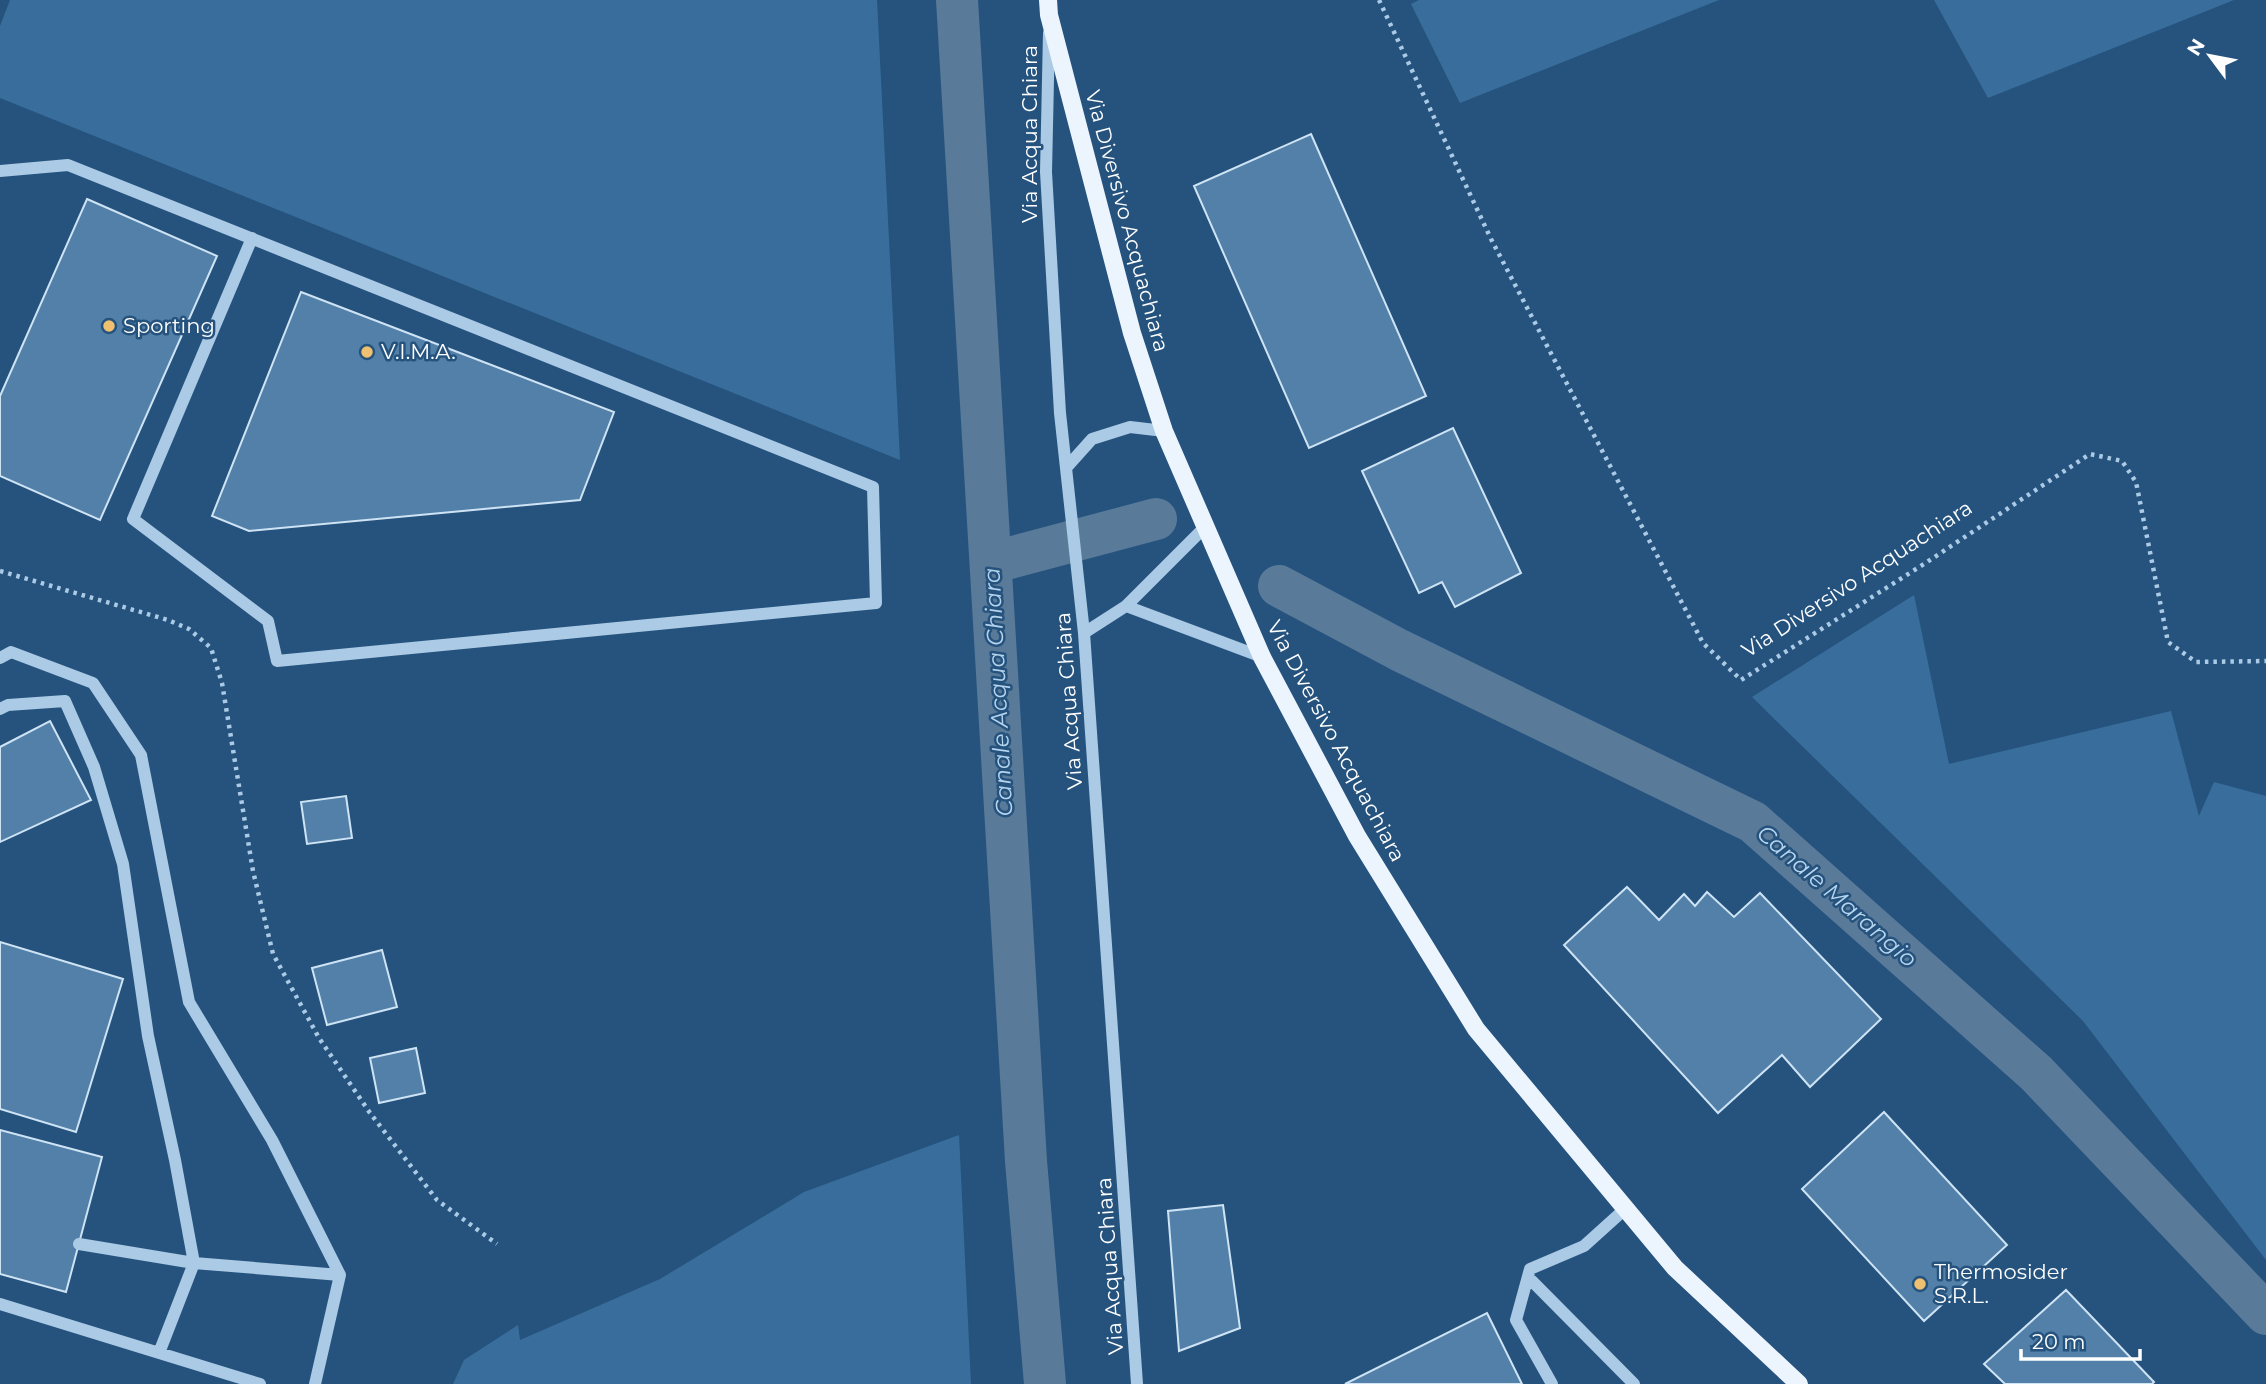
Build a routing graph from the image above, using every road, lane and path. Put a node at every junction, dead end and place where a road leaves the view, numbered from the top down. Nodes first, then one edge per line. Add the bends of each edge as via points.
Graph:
1 (1378, 0) edge
2 (1048, 7) edge
3 (0, 171) edge
4 (252, 238) junction
5 (1164, 432) junction
6 (1066, 468) junction
7 (1206, 526) junction
8 (0, 571) edge
9 (1126, 606) junction
10 (1084, 633) junction
11 (1262, 657) junction
12 (0, 658) edge
13 (2266, 660) edge
14 (0, 709) edge
15 (1625, 1209) junction
16 (79, 1244) dead end
17 (497, 1244) dead end
18 (194, 1263) junction
19 (340, 1275) junction
20 (1528, 1277) junction
21 (0, 1304) edge
22 (159, 1353) junction
23 (260, 1384) edge
24 (315, 1384) edge
25 (1137, 1384) edge
26 (1552, 1384) edge
27 (1634, 1384) edge
28 (1799, 1384) edge

1 - 13 path, Via Diversivo Acquachiara via 1491,239 1703,643 1741,680 2090,454 2122,461 2136,482 2168,642 2196,662
2 - 5 main road, Via Diversivo Acquachiara via 1132,333
2 - 6 street, Via Acqua Chiara via 1046,172
3 - 4 street via 68,165
4 - 4 street via 873,487 876,603 277,661 268,621 133,519
5 - 6 street via 1130,427 1092,439
5 - 7 main road, Via Diversivo Acquachiara
6 - 10 street, Via Acqua Chiara
7 - 9 street
7 - 11 main road, Via Diversivo Acquachiara
8 - 17 path via 168,620 189,629 211,648 222,683 253,871 273,954 319,1038 437,1200
9 - 10 street
9 - 11 street
10 - 25 street, Via Acqua Chiara
11 - 15 main road, Via Diversivo Acquachiara via 1357,836 1476,1028
12 - 19 street via 11,652 93,683 141,755 190,1002 272,1140
14 - 18 street via 65,701 94,767 123,864 148,1036
15 - 20 street via 1584,1246 1530,1269
15 - 28 main road, Via Diversivo Acquachiara via 1675,1268
16 - 18 street
18 - 19 street
18 - 22 street
19 - 24 street
20 - 26 street via 1516,1320
20 - 27 street
21 - 22 street
22 - 23 street

